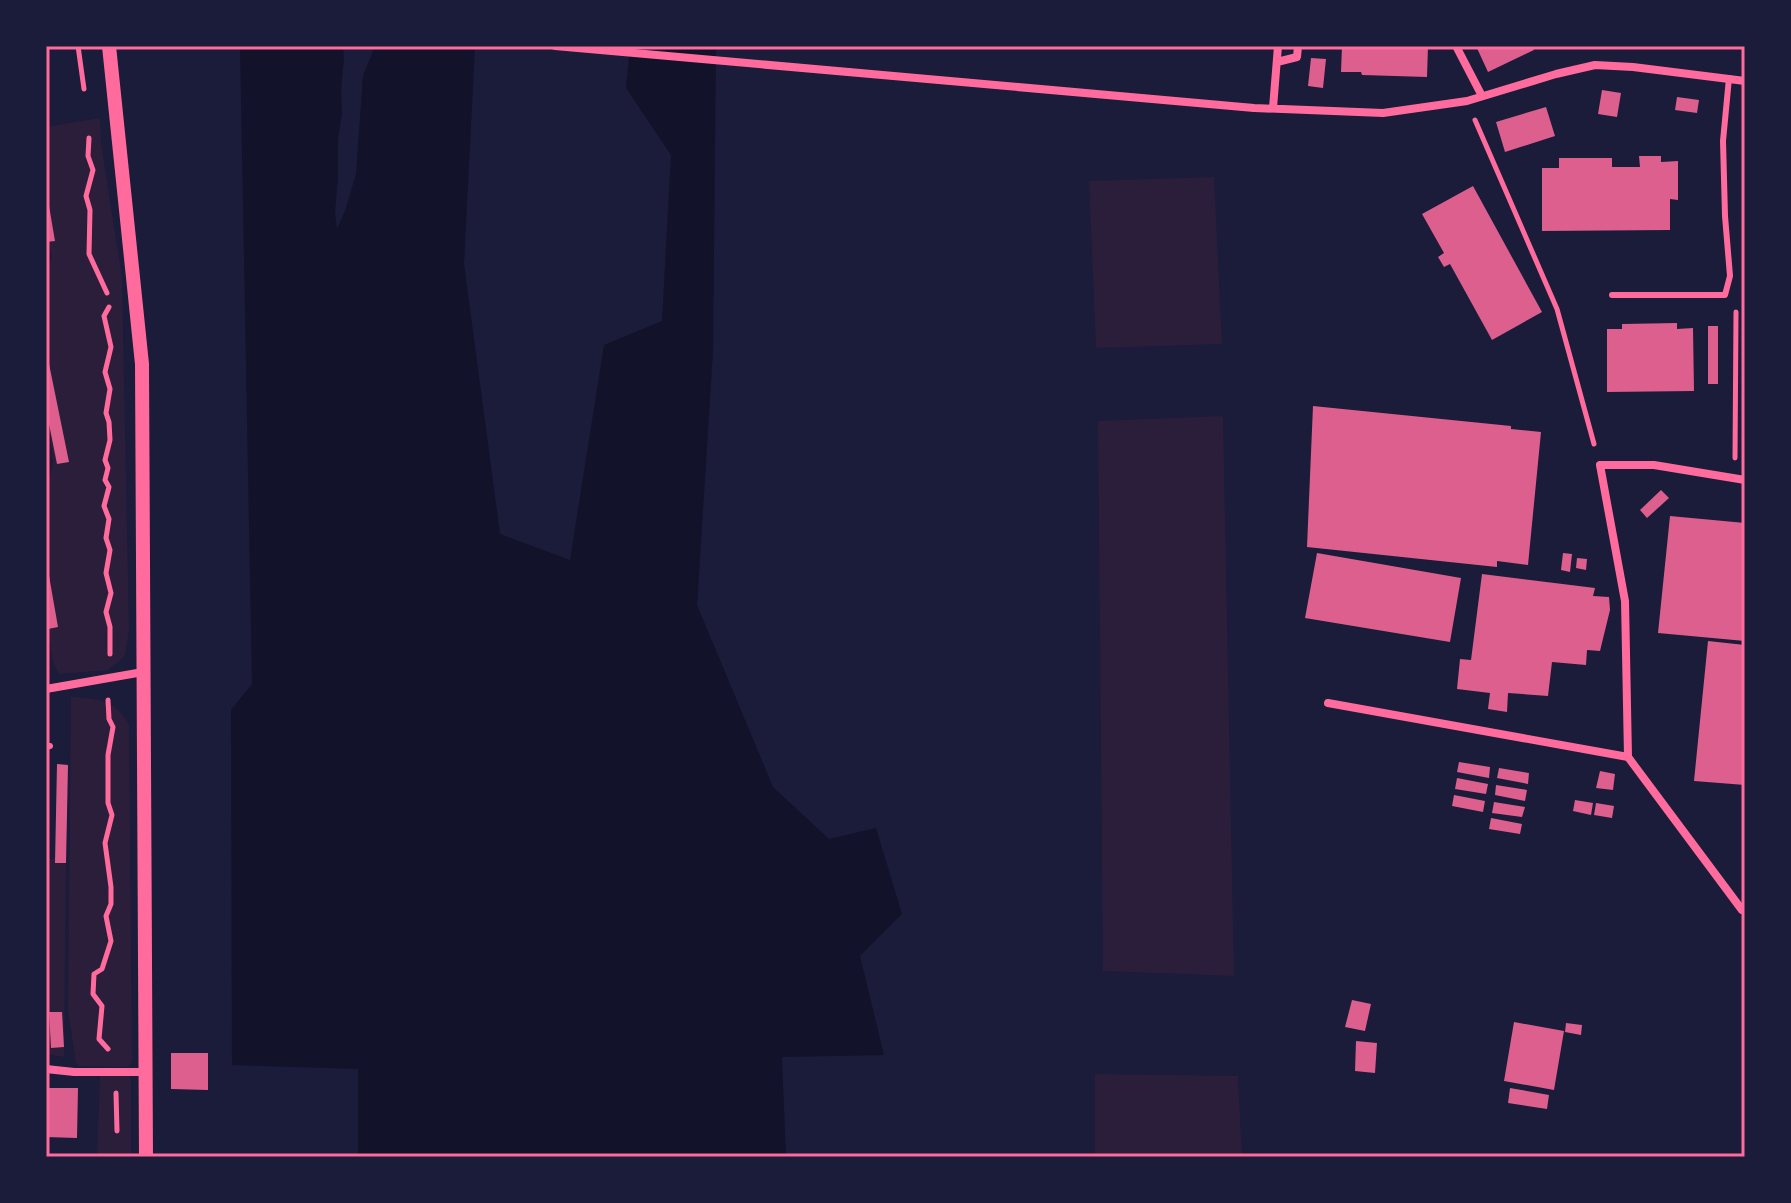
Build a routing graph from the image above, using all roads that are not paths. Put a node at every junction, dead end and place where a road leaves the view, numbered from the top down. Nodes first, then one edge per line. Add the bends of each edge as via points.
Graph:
1 (109, 46) edge
2 (555, 46) edge
3 (1278, 46) edge
4 (1298, 46) edge
5 (1456, 46) edge
6 (1277, 62) junction
7 (1729, 78) junction
8 (1745, 81) edge
9 (1482, 96) junction
10 (1273, 108) junction
11 (1612, 295) dead end
12 (1740, 480) edge
13 (143, 672) junction
14 (46, 689) edge
15 (1328, 703) dead end
16 (1628, 757) junction
17 (1745, 910) edge
18 (46, 1069) edge
19 (146, 1072) junction
20 (146, 1157) edge

1 - 13 street via 142,364
2 - 10 street
3 - 6 street
4 - 6 street via 1297,57
5 - 9 street
6 - 10 street
7 - 8 street
7 - 9 street via 1595,65
7 - 11 lane via 1723,141 1730,276 1725,295
9 - 10 street via 1383,113
12 - 16 street via 1654,465 1600,465 1625,601
13 - 14 street
13 - 19 street
15 - 16 street
16 - 17 street
18 - 19 street
19 - 20 street

